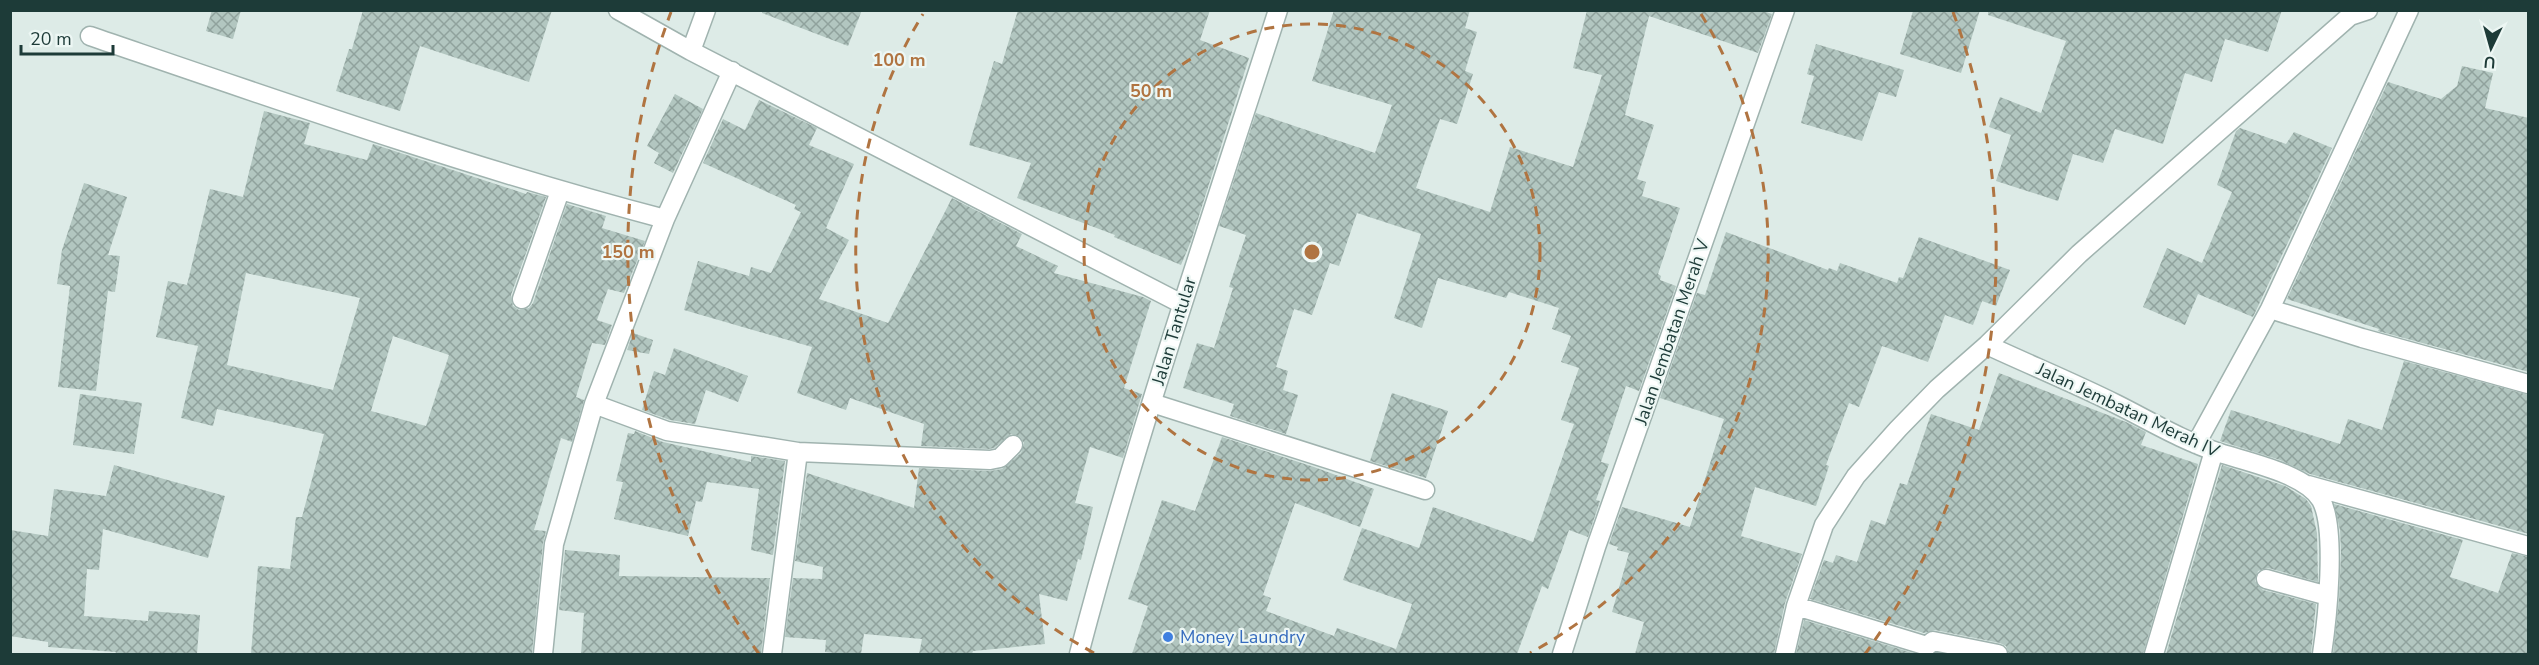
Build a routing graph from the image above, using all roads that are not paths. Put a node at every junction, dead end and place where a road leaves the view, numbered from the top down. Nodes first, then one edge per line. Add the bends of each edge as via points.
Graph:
1 (618, 10) edge
2 (706, 10) edge
3 (1278, 10) edge
4 (1785, 10) edge
5 (2368, 10) edge
6 (2409, 10) edge
7 (90, 36) dead end
8 (691, 51) junction
9 (732, 71) junction
10 (560, 191) junction
11 (666, 219) junction
12 (522, 299) dead end
13 (1182, 304) junction
14 (2270, 309) junction
15 (1987, 345) junction
16 (2529, 384) edge
17 (1152, 402) junction
18 (594, 404) junction
19 (2196, 444) junction
20 (1013, 445) dead end
21 (2214, 451) junction
22 (798, 452) junction
23 (2308, 485) junction
24 (1425, 490) dead end
25 (2529, 546) edge
26 (2266, 579) dead end
27 (2328, 596) junction
28 (1796, 606) junction
29 (543, 654) edge
30 (772, 654) edge
31 (1078, 654) edge
32 (1563, 654) edge
33 (1785, 654) edge
34 (1998, 654) edge
35 (2154, 654) edge
36 (2322, 654) edge

1 - 8 street
2 - 8 street
3 - 13 street, Jalan Tantular
4 - 32 street, Jalan Jembatan Merah V via 1596,547
5 - 15 street via 2350,16 2211,137 2079,254
6 - 14 street
7 - 10 street
8 - 9 street
9 - 11 street
9 - 13 street
10 - 11 street
10 - 12 street
11 - 18 street
13 - 17 street, Jalan Tantular
14 - 16 street
14 - 19 street
15 - 19 street, Jalan Jembatan Merah IV
15 - 28 street via 1937,389 1856,476 1824,525
17 - 24 street
17 - 31 street, Jalan Tantular
18 - 22 street via 667,431
18 - 29 street via 554,544
19 - 21 street, Jalan Jembatan Merah IV
20 - 22 street via 1000,458 990,460
21 - 23 street, Jalan Jembatan Merah IV
21 - 35 street
22 - 30 street
23 - 25 street, Jalan Jembatan Merah IV
23 - 27 street via 2321,500 2326,516
26 - 27 street
27 - 36 street
28 - 33 street
28 - 34 street via 1927,646 1933,640

